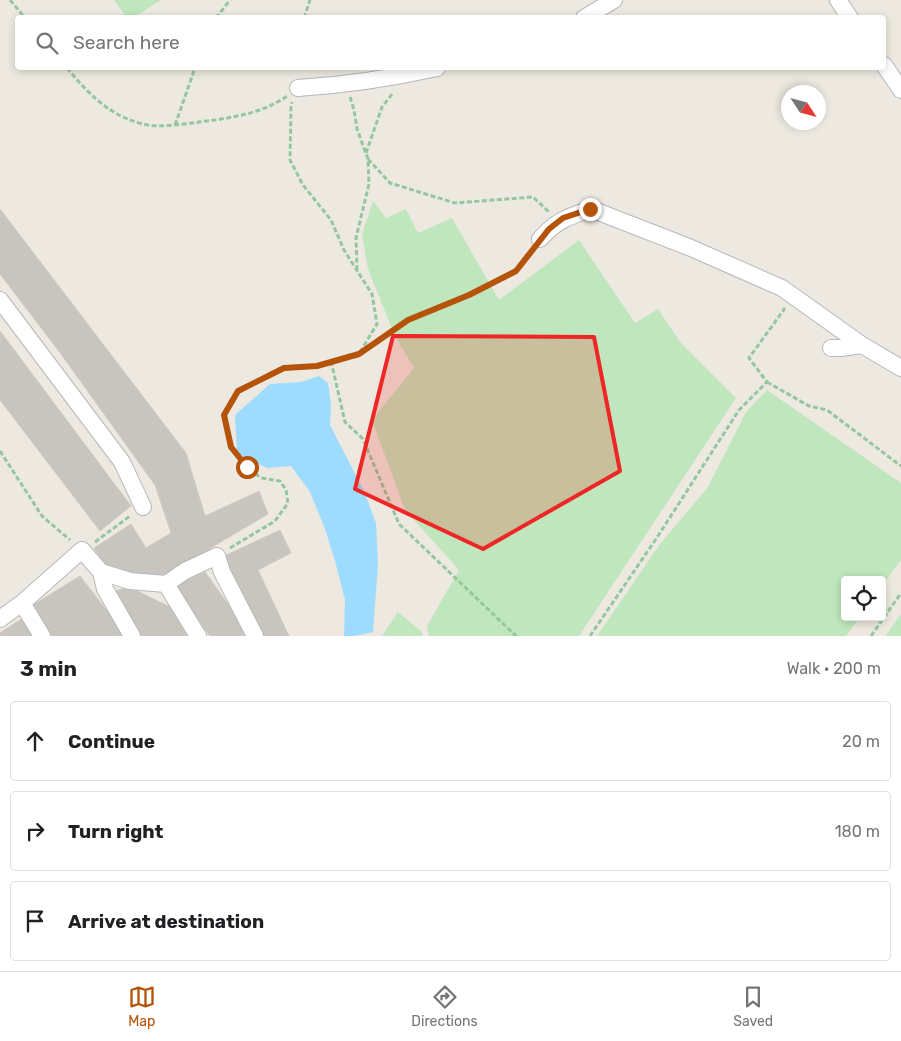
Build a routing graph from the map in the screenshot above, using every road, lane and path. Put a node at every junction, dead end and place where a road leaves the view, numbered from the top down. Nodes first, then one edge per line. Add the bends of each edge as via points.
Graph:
1 (10, 0) edge
2 (230, 0) edge
3 (310, 0) edge
4 (614, 0) edge
5 (838, 0) edge
6 (23, 15) edge
7 (218, 15) edge
8 (305, 15) edge
9 (589, 15) edge
10 (848, 15) edge
11 (886, 68) edge
12 (69, 70) edge
13 (194, 70) edge
14 (428, 70) edge
15 (407, 75) junction
16 (344, 82) junction
17 (298, 88) junction
18 (901, 90) edge
19 (175, 125) junction
20 (366, 153) junction
21 (368, 159) junction
22 (563, 218) junction
23 (540, 239) joint
24 (357, 272) junction
25 (793, 296) junction
26 (0, 300) edge
27 (862, 345) junction
28 (831, 348) dead end
29 (359, 354) junction
30 (331, 361) junction
31 (901, 368) edge
32 (767, 382) junction
33 (0, 452) edge
34 (901, 466) edge
35 (143, 507) joint
36 (82, 550) junction
37 (217, 556) junction
38 (101, 572) junction
39 (166, 584) junction
40 (901, 594) edge
41 (22, 602) junction
42 (0, 619) edge
43 (42, 636) edge
44 (132, 636) edge
45 (198, 636) edge
46 (255, 636) edge
47 (516, 636) edge
48 (590, 636) edge
49 (871, 636) edge

1 - 6 path
2 - 7 path
3 - 8 path
4 - 9 street
5 - 10 street
11 - 18 street
12 - 19 path via 101,105 120,115 143,124
13 - 19 path
14 - 15 street
15 - 16 street
15 - 20 path via 382,107
16 - 17 street
16 - 20 path
17 - 19 path via 280,101 246,115
17 - 24 path via 290,107 290,160 303,185 331,220
20 - 21 path
21 - 22 path via 390,183 455,203 533,197 553,215
21 - 24 path via 369,184 356,238
22 - 23 street
22 - 25 street via 590,209 692,248 782,288
23 - 29 path via 516,271 408,320
24 - 29 path via 372,294 377,324
25 - 27 street
25 - 32 path via 749,358
26 - 35 street via 122,462
27 - 28 street
27 - 31 street
29 - 30 path
30 - 37 path via 317,366 284,368 238,391 233,399 224,415 231,447 261,478 280,481 286,490 288,503 275,521
30 - 47 path via 345,422 363,439 398,524
32 - 34 path via 809,406 826,410
32 - 48 path via 740,410
33 - 36 path via 42,516
35 - 36 path
36 - 38 street
36 - 41 street
37 - 39 street
37 - 46 street
38 - 39 street via 130,581
38 - 44 street via 105,589
39 - 45 street
40 - 49 path
41 - 42 street
41 - 43 street

